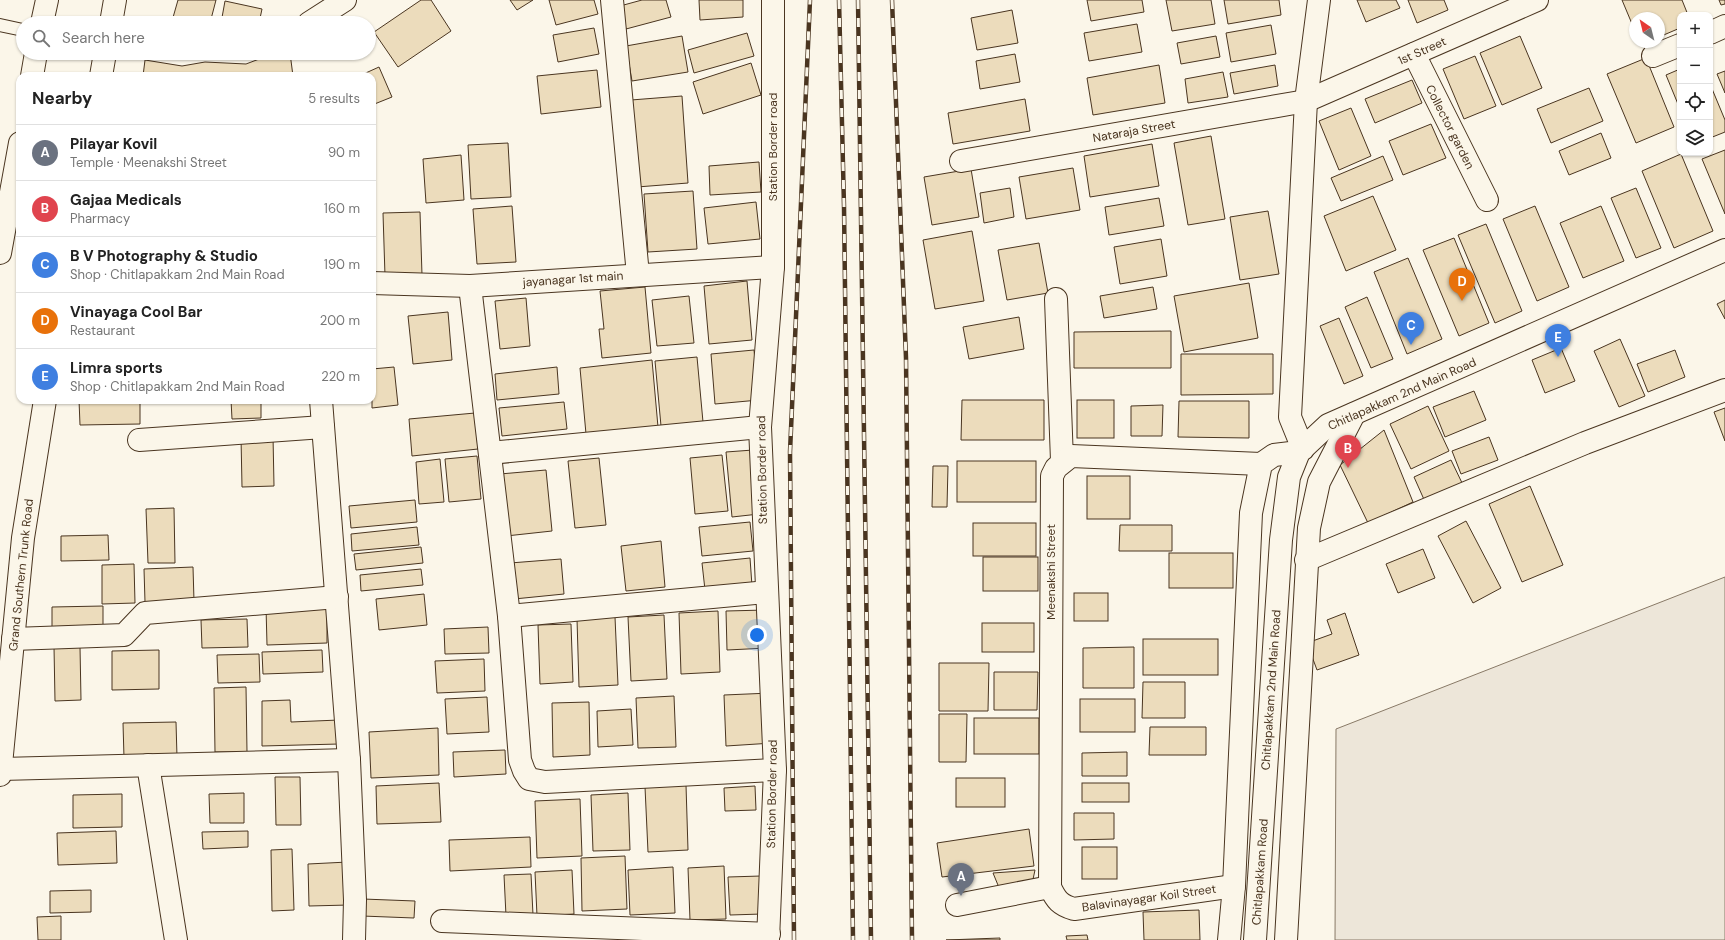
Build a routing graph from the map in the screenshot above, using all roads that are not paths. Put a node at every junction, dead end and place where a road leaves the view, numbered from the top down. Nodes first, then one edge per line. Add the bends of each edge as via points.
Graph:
1 (47, 0) edge
2 (115, 0) edge
3 (345, 0) edge
4 (612, 0) edge
5 (773, 0) edge
6 (1319, 0) edge
7 (1538, 0) edge
8 (44, 16) edge
9 (112, 16) edge
10 (319, 16) edge
11 (0, 25) edge
12 (1725, 26) edge
13 (16, 28) edge
14 (1713, 31) edge
15 (1677, 46) edge
16 (1414, 54) junction
17 (1653, 56) dead end
18 (35, 60) edge
19 (104, 60) edge
20 (33, 72) edge
21 (102, 72) edge
22 (1306, 101) junction
23 (961, 161) dead end
24 (16, 165) edge
25 (1487, 200) dead end
26 (1725, 250) edge
27 (0, 253) edge
28 (773, 267) junction
29 (638, 275) junction
30 (376, 283) edge
31 (470, 286) junction
32 (1056, 299) dead end
33 (1725, 390) edge
34 (44, 404) edge
35 (321, 404) edge
36 (1354, 414) junction
37 (323, 427) junction
38 (760, 427) junction
39 (139, 440) dead end
40 (1301, 451) junction
41 (490, 453) junction
42 (1062, 461) junction
43 (1261, 464) junction
44 (1306, 560) junction
45 (766, 592) junction
46 (336, 597) junction
47 (509, 616) junction
48 (13, 639) junction
49 (349, 760) junction
50 (148, 765) junction
51 (775, 770) junction
52 (0, 772) edge
53 (1264, 804) joint
54 (1234, 886) junction
55 (1050, 887) junction
56 (957, 905) dead end
57 (442, 921) dead end
58 (768, 937) edge
59 (176, 940) edge
60 (354, 940) edge
61 (1229, 940) edge
62 (1255, 940) edge
63 (1286, 940) edge

1 - 8 street
2 - 9 street
3 - 10 street
4 - 29 street
5 - 28 street, Station Border road
6 - 22 street
7 - 16 street, 1st Street
11 - 13 lane
12 - 14 street
15 - 17 street
16 - 22 street, 1st Street
16 - 25 street, Collector garden
18 - 20 street
19 - 21 street
22 - 23 street, Nataraja Street
22 - 40 street via 1290,417
24 - 27 street
26 - 36 street, Chitlapakkam 2nd Main Road
28 - 29 street, jayanagar 1st main
28 - 38 street, Station Border road
29 - 31 street, jayanagar 1st main
30 - 31 street, jayanagar 1st main
31 - 41 street
32 - 42 street
33 - 44 street via 1585,443
34 - 48 street, Grand Southern Trunk Road via 23,538
35 - 37 street
36 - 40 street, Chitlapakkam 2nd Main Road via 1328,426
36 - 44 street via 1319,482 1309,528
37 - 39 street
37 - 46 street
38 - 41 street
38 - 45 street, Station Border road
40 - 43 street via 1274,455
40 - 53 street, Chitlapakkam 2nd Main Road via 1289,477 1280,540
41 - 47 street
42 - 43 street via 1071,456
42 - 55 street, Meenakshi Street via 1052,476
43 - 54 street via 1251,513
44 - 63 street
45 - 47 street
45 - 51 street, Station Border road
46 - 48 street via 145,614 124,635
46 - 49 street
47 - 51 street via 520,760 530,780 545,782
48 - 52 street, Grand Southern Trunk Road
49 - 50 street
49 - 60 street via 355,900
50 - 52 street
50 - 59 street
51 - 58 street, Station Border road
53 - 62 street, Chitlapakkam Road
54 - 55 street, Balavinayagar Koil Street via 1074,908 1062,905 1055,899
54 - 61 street
55 - 56 street
57 - 58 street

